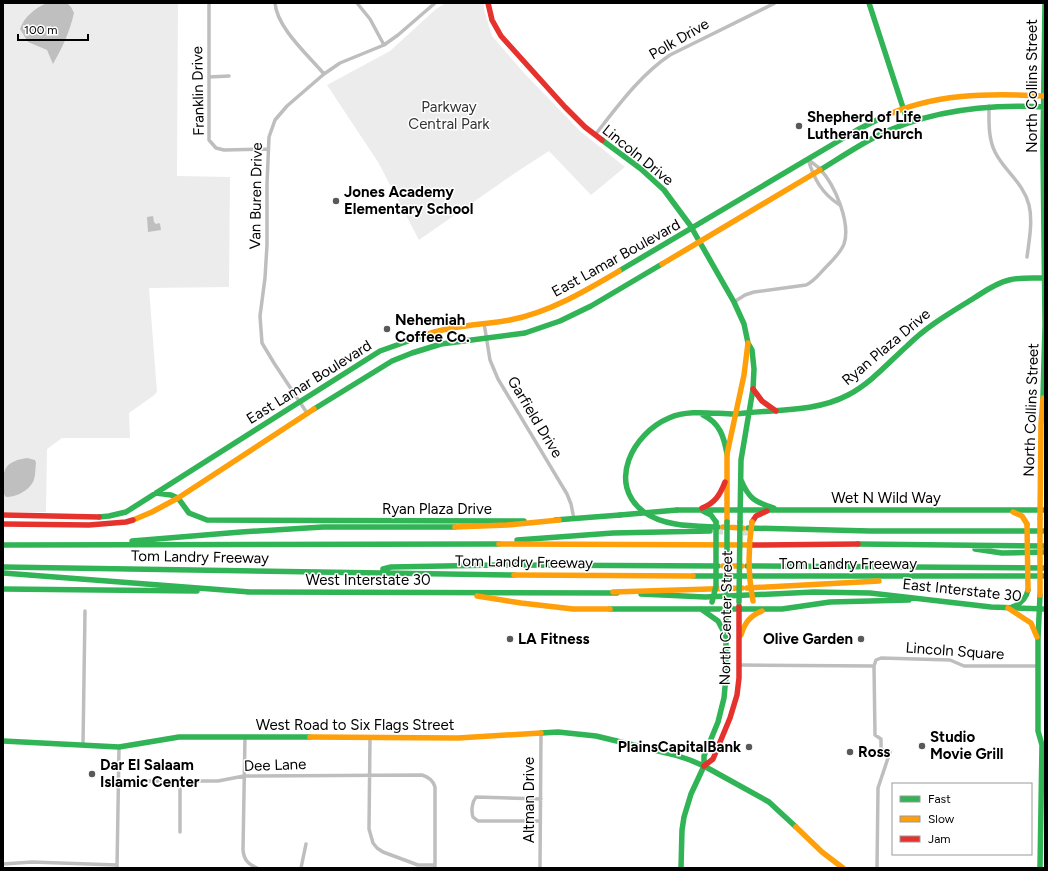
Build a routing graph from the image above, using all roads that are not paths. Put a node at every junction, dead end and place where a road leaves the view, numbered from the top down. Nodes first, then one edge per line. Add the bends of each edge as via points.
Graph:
1 (209, 3) edge
2 (275, 3) edge
3 (358, 3) edge
4 (435, 3) edge
5 (488, 3) edge
6 (775, 3) edge
7 (869, 3) edge
8 (1044, 3) edge
9 (384, 45) junction
10 (324, 74) junction
11 (229, 76) dead end
12 (209, 77) junction
13 (1044, 96) edge
14 (989, 106) junction
15 (1044, 107) edge
16 (904, 108) junction
17 (908, 123) junction
18 (595, 135) junction
19 (268, 149) junction
20 (808, 159) junction
21 (821, 170) junction
22 (812, 174) junction
23 (841, 206) junction
24 (692, 229) junction
25 (700, 242) junction
26 (1027, 257) dead end
27 (1045, 278) edge
28 (734, 302) junction
29 (484, 324) junction
30 (487, 339) junction
31 (748, 343) junction
32 (753, 389) junction
33 (299, 401) junction
34 (776, 411) junction
35 (749, 412) junction
36 (307, 413) junction
37 (701, 414) junction
38 (735, 414) junction
39 (727, 454) junction
40 (740, 477) junction
41 (727, 478) junction
42 (156, 493) junction
43 (178, 498) junction
44 (698, 510) junction
45 (727, 510) junction
46 (740, 510) junction
47 (769, 510) junction
48 (782, 510) junction
49 (1003, 510) junction
50 (1043, 510) edge
51 (3, 515) edge
52 (574, 519) junction
53 (559, 520) junction
54 (3, 524) edge
55 (719, 528) junction
56 (1045, 531) edge
57 (482, 543) junction
58 (3, 545) edge
59 (86, 545) junction
60 (962, 545) junction
61 (1045, 546) edge
62 (1045, 552) edge
63 (3, 567) edge
64 (1045, 568) edge
65 (365, 572) junction
66 (3, 573) edge
67 (972, 576) junction
68 (1045, 576) edge
69 (3, 589) edge
70 (250, 592) junction
71 (613, 592) junction
72 (462, 593) junction
73 (732, 596) joint
74 (931, 600) junction
75 (1008, 608) junction
76 (701, 609) junction
77 (726, 609) junction
78 (739, 609) junction
79 (764, 609) junction
80 (1042, 609) edge
81 (85, 610) dead end
82 (726, 636) junction
83 (1038, 639) junction
84 (739, 641) junction
85 (739, 664) junction
86 (874, 666) junction
87 (1038, 666) junction
88 (541, 733) junction
89 (245, 737) junction
90 (370, 738) junction
91 (1045, 738) edge
92 (3, 741) edge
93 (83, 745) junction
94 (1043, 745) edge
95 (119, 747) junction
96 (704, 766) junction
97 (370, 775) junction
98 (244, 776) junction
99 (119, 781) junction
100 (180, 781) junction
101 (540, 798) junction
102 (540, 821) junction
103 (180, 832) dead end
104 (306, 844) dead end
105 (3, 864) edge
106 (117, 866) edge
107 (435, 867) edge
108 (257, 868) edge
109 (301, 868) edge
110 (540, 868) edge
111 (681, 868) edge
112 (844, 868) edge
113 (877, 868) edge
114 (1040, 868) edge

1 - 12 street, Franklin Drive
2 - 10 street via 280,21
3 - 9 street
4 - 9 street, Van Buren Drive
5 - 18 main road, Lincoln Drive via 493,26 501,36 565,107
6 - 18 street, Polk Drive via 656,64
7 - 16 main road
8 - 13 main road, North Collins Street
9 - 10 street, Van Buren Drive via 340,63
10 - 19 street, Van Buren Drive via 275,120
11 - 12 street
12 - 19 street, Franklin Drive via 208,133 211,144 224,150
13 - 15 main road, North Collins Street
13 - 16 main road, East Lamar Boulevard via 956,96
14 - 15 main road, East Lamar Boulevard
14 - 17 main road, East Lamar Boulevard via 967,108
14 - 26 street via 990,132 995,152 1018,181 1029,205
15 - 27 main road, North Collins Street
16 - 17 main road
16 - 20 main road, East Lamar Boulevard via 857,130
17 - 21 main road, East Lamar Boulevard via 875,137
18 - 24 main road, Lincoln Drive via 656,181 673,200
19 - 33 street, Van Buren Drive via 267,245 260,316 262,343
20 - 21 street
20 - 22 street
20 - 24 main road, East Lamar Boulevard
21 - 22 main road, East Lamar Boulevard
21 - 23 street
22 - 23 street via 824,192
22 - 25 main road, East Lamar Boulevard
23 - 28 street via 846,232 843,245 813,282 800,287 754,292
24 - 25 main road, Lincoln Drive
24 - 29 main road, East Lamar Boulevard via 570,300 520,318
25 - 28 main road, Lincoln Drive
25 - 30 main road, East Lamar Boulevard via 574,315 525,333
27 - 34 main road, Ryan Plaza Drive via 1009,280 991,288 939,319 871,380 847,396 812,408
27 - 50 main road, North Collins Street via 1041,438
28 - 31 main road, Lincoln Drive via 744,324
29 - 30 street, Garfield Drive
29 - 33 main road, East Lamar Boulevard via 442,329 389,347
30 - 36 main road, East Lamar Boulevard via 451,342 412,353 373,372
30 - 52 street, Garfield Drive via 492,366 498,379 567,494
31 - 32 main road, Lincoln Drive via 753,358
31 - 38 main road, Lincoln Drive via 746,366
32 - 34 main road via 762,401
32 - 35 main road, Lincoln Drive
33 - 36 street, Van Buren Drive
33 - 42 main road, East Lamar Boulevard
34 - 35 main road, Ryan Plaza Drive
35 - 38 main road, Ryan Plaza Drive
35 - 40 main road, Lincoln Drive via 741,453
36 - 43 main road, East Lamar Boulevard
37 - 38 main road, Ryan Plaza Drive
37 - 39 main road via 716,422 722,431
37 - 55 main road, Ryan Plaza Drive via 669,418 648,430 631,452 626,482 635,503 658,519
38 - 39 main road, Lincoln Drive
39 - 41 main road, Lincoln Drive
40 - 46 main road, Lincoln Drive
40 - 48 main road via 752,500
41 - 44 main road via 718,499
41 - 45 main road, Lincoln Drive
42 - 43 main road
42 - 51 main road, East Lamar Boulevard via 126,512 109,516
43 - 53 main road, Ryan Plaza Drive via 189,512 207,520
43 - 54 main road, East Lamar Boulevard via 126,522 89,525
44 - 45 main road, Ryan Plaza Drive
44 - 52 main road, Ryan Plaza Drive, bridge
44 - 55 main road via 711,515
45 - 46 main road, Wet N Wild Way
45 - 77 main road, North Center Street, bridge
46 - 47 main road, Wet N Wild Way
46 - 78 main road, North Center Street, bridge
47 - 48 main road, Wet N Wild Way
47 - 79 main road, bridge via 756,516 752,522 750,537 750,585 753,601
48 - 49 main road, Wet N Wild Way
49 - 50 main road, Wet N Wild Way
49 - 75 main road, bridge via 1020,514 1027,524 1027,596 1015,607
50 - 80 main road, North Collins Street, bridge via 1040,519
52 - 53 main road, Ryan Plaza Drive
53 - 59 main road via 525,525 456,527 312,527
55 - 56 main road
55 - 57 main road via 603,533
55 - 76 main road, bridge via 716,586 712,602
57 - 59 main road, Tom Landry Freeway
57 - 60 main road, Tom Landry Freeway
58 - 59 main road, Tom Landry Freeway
60 - 61 main road, Tom Landry Freeway
60 - 62 main road via 1002,552
63 - 65 main road, Tom Landry Freeway
64 - 65 main road via 497,565 391,567
65 - 67 main road, Tom Landry Freeway
66 - 70 main road
67 - 68 main road, Tom Landry Freeway
67 - 71 main road
69 - 70 main road, West Interstate 30
70 - 72 main road, West Interstate 30
71 - 72 main road, West Interstate 30
71 - 73 main road, West Interstate 30 via 697,597
72 - 76 main road via 521,604 573,609
73 - 74 main road, East Interstate 30 via 843,592
74 - 75 main road, East Interstate 30
74 - 79 main road via 830,602
75 - 80 main road, East Interstate 30
75 - 83 main road via 1031,624
76 - 77 main road
76 - 82 main road via 718,621
77 - 78 main road
77 - 82 main road, North Center Street
78 - 79 main road
78 - 84 main road, North Center Street
79 - 84 main road via 748,618
80 - 83 main road, North Collins Street
81 - 93 street
82 - 96 main road, North Center Street via 724,698 718,722 704,756
83 - 87 main road, North Collins Street
84 - 85 main road, North Center Street
85 - 86 street, Lincoln Square
85 - 96 main road, North Center Street via 737,694 730,718 713,759
86 - 87 street, Lincoln Square via 876,660 881,658 950,660 964,666
86 - 113 street via 875,735 881,739 881,750 890,752 878,788
87 - 94 main road, North Collins Street via 1038,731
88 - 90 main road, West Road to Six Flags Street via 458,738
88 - 96 main road, West Road to Six Flags Street via 596,736 675,755
88 - 101 street, Altman Drive
89 - 90 main road, West Road to Six Flags Street
89 - 95 main road, West Road to Six Flags Street via 179,737
89 - 98 street
90 - 97 street
91 - 94 main road, North Collins Street
92 - 93 main road, West Road to Six Flags Street
93 - 95 main road, West Road to Six Flags Street
94 - 114 main road, North Collins Street
95 - 99 street
96 - 111 main road, North Center Street via 684,817
96 - 112 main road, West Road to Six Flags Street via 769,802 826,856
97 - 98 street, Dee Lane
97 - 107 street via 369,828 373,843 382,852 418,865
97 - 107 street, Dee Lane via 422,775 431,779 435,787
98 - 100 street, Dee Lane via 218,781
98 - 108 street via 242,850 246,862
99 - 100 street, Dee Lane
99 - 106 street
100 - 103 street
101 - 102 street, Altman Drive
101 - 102 street via 476,797 472,810 473,817 478,821
102 - 110 street, Altman Drive
104 - 109 street
105 - 106 street via 32,862

